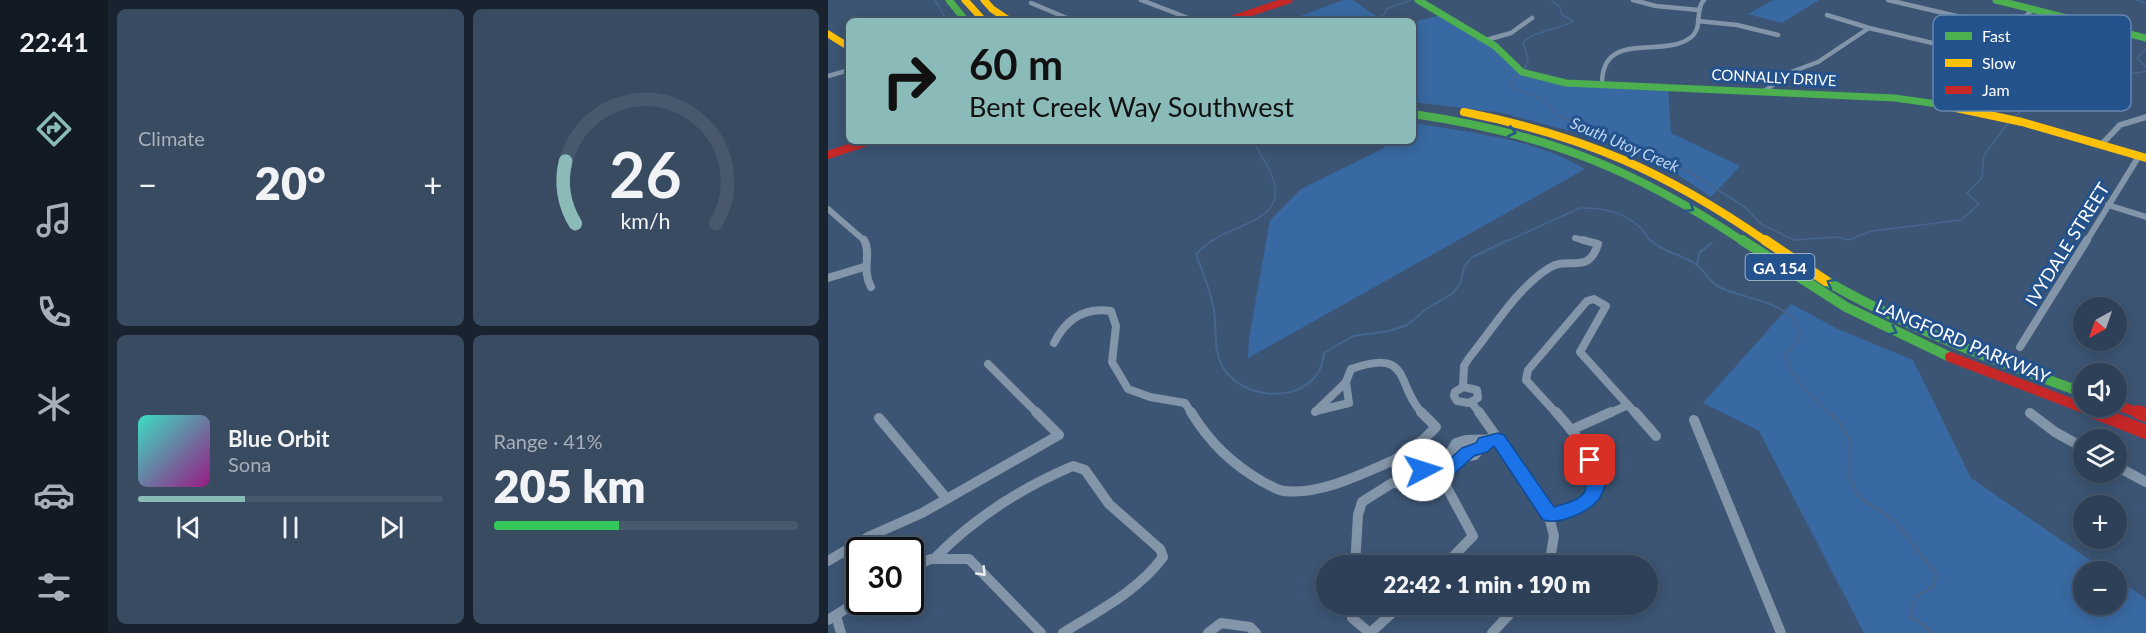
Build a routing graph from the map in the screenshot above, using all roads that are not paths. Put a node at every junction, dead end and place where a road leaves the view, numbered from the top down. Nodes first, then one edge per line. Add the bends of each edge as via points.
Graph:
1 (949, 0) edge
2 (965, 0) edge
3 (984, 0) edge
4 (1146, 0) edge
5 (1289, 0) edge
6 (1418, 0) edge
7 (1633, 0) edge
8 (1704, 0) edge
9 (1888, 0) edge
10 (1996, 0) edge
11 (1031, 3) dead end
12 (2033, 9) junction
13 (1699, 10) junction
14 (1827, 15) dead end
15 (1952, 15) edge
16 (2027, 15) edge
17 (2056, 15) edge
18 (964, 18) edge
19 (981, 18) edge
20 (1006, 18) edge
21 (1067, 18) edge
22 (1189, 18) edge
23 (1235, 18) edge
24 (1532, 18) dead end
25 (1698, 21) junction
26 (1869, 27) junction
27 (828, 34) edge
28 (2131, 34) edge
29 (1778, 35) dead end
30 (2146, 38) edge
31 (1486, 40) junction
32 (1933, 43) edge
33 (846, 46) edge
34 (846, 71) edge
35 (828, 76) edge
36 (1602, 85) junction
37 (1763, 92) junction
38 (1933, 102) edge
39 (1416, 106) edge
40 (1977, 111) edge
41 (1416, 114) edge
42 (2146, 117) edge
43 (861, 144) edge
44 (2101, 145) junction
45 (828, 155) edge
46 (2142, 157) edge
47 (2108, 205) junction
48 (828, 209) edge
49 (2146, 217) edge
50 (1575, 238) dead end
51 (864, 267) junction
52 (828, 278) edge
53 (871, 287) dead end
54 (1054, 343) dead end
55 (2020, 347) dead end
56 (988, 364) dead end
57 (1346, 381) dead end
58 (1463, 387) junction
59 (2073, 389) edge
60 (1472, 402) junction
61 (1628, 405) junction
62 (2127, 409) edge
63 (2030, 413) dead end
64 (2146, 415) edge
65 (879, 417) dead end
66 (1694, 420) dead end
67 (1571, 430) junction
68 (2146, 432) edge
69 (1656, 436) dead end
70 (1498, 439) junction
71 (2073, 442) edge
72 (1481, 443) junction
73 (1455, 454) junction
74 (1394, 460) junction
75 (2127, 472) edge
76 (1439, 473) junction
77 (2146, 482) edge
78 (947, 499) junction
79 (1550, 515) junction
80 (1356, 555) edge
81 (1455, 555) edge
82 (1551, 555) edge
83 (829, 559) edge
84 (934, 559) junction
85 (924, 562) edge
86 (846, 609) edge
87 (1352, 615) edge
88 (1390, 615) edge
89 (1509, 615) edge
90 (832, 618) edge
91 (841, 633) edge
92 (1041, 633) edge
93 (1063, 633) edge
94 (1208, 633) edge
95 (1256, 633) edge
96 (1492, 633) edge
97 (1781, 633) edge

1 - 18 main road
2 - 19 main road
3 - 20 main road
4 - 22 street
5 - 23 main road
6 - 31 main road, CONNALLY DRIVE
7 - 13 street
8 - 13 street
9 - 15 street
10 - 12 main road
11 - 21 street
12 - 16 street
12 - 17 main road
13 - 25 street
14 - 26 street
24 - 31 street via 1511,33
25 - 29 street
25 - 36 street via 1696,32 1687,39 1611,58 1603,67
26 - 32 street
26 - 37 street via 1818,62 1791,72
27 - 33 main road
28 - 30 main road
31 - 36 main road, CONNALLY DRIVE via 1527,74 1556,82
34 - 35 street
36 - 37 main road, CONNALLY DRIVE
37 - 38 main road, CONNALLY DRIVE
59 -> 39 main road, LANGFORD PARKWAY / GA 154 via 1958,346 1860,299 1810,271 1689,191 1628,159 1515,121
40 - 44 main road, CONNALLY DRIVE
41 -> 68 main road, LANGFORD PARKWAY / GA 154 via 1512,132 1601,161 1669,195 1816,291 1866,318 1977,368
42 - 44 street via 2121,123
43 - 45 main road
44 - 46 main road, CONNALLY DRIVE
46 - 47 street, IVYDALE STREET
47 - 49 street
47 - 55 street, IVYDALE STREET
48 - 51 street via 866,242
50 - 58 street via 1598,244 1592,256 1583,264 1554,264 1530,283 1469,358 1464,366
51 - 52 street
51 - 53 street
54 - 74 street via 1064,324 1081,314 1111,311 1116,326 1112,362 1128,389 1185,403 1211,444 1242,471 1282,491 1356,477
56 - 78 street via 1059,435
57 - 74 street via 1351,369 1371,362 1388,364 1402,373 1418,409 1436,427
58 - 60 street via 1477,390 1478,398
58 - 60 street via 1455,392 1454,399
60 - 70 street
61 - 67 street
61 - 67 street via 1580,352 1606,306 1594,298 1587,301 1528,370 1526,380
61 - 69 street
62 - 64 main road
63 - 71 street
65 - 78 street
66 - 97 street
67 - 79 street via 1582,443 1597,486 1578,507
70 - 72 street
70 - 79 street
72 - 73 street via 1479,454 1469,458
72 - 73 street via 1464,439 1456,443
73 - 76 street via 1448,470
74 - 76 street
75 - 77 street
76 - 80 street via 1426,484 1392,483 1362,502
76 - 81 street via 1473,536
78 - 83 street
79 - 82 street via 1554,536
84 - 85 street
84 -> 92 street via 969,559
84 - 93 street via 975,519 1007,498 1078,467 1089,475 1109,504 1160,549 1163,557 1144,578
86 - 90 street
87 - 88 street via 1370,633
89 - 96 street
90 - 91 street
94 - 95 street via 1221,623 1250,627

